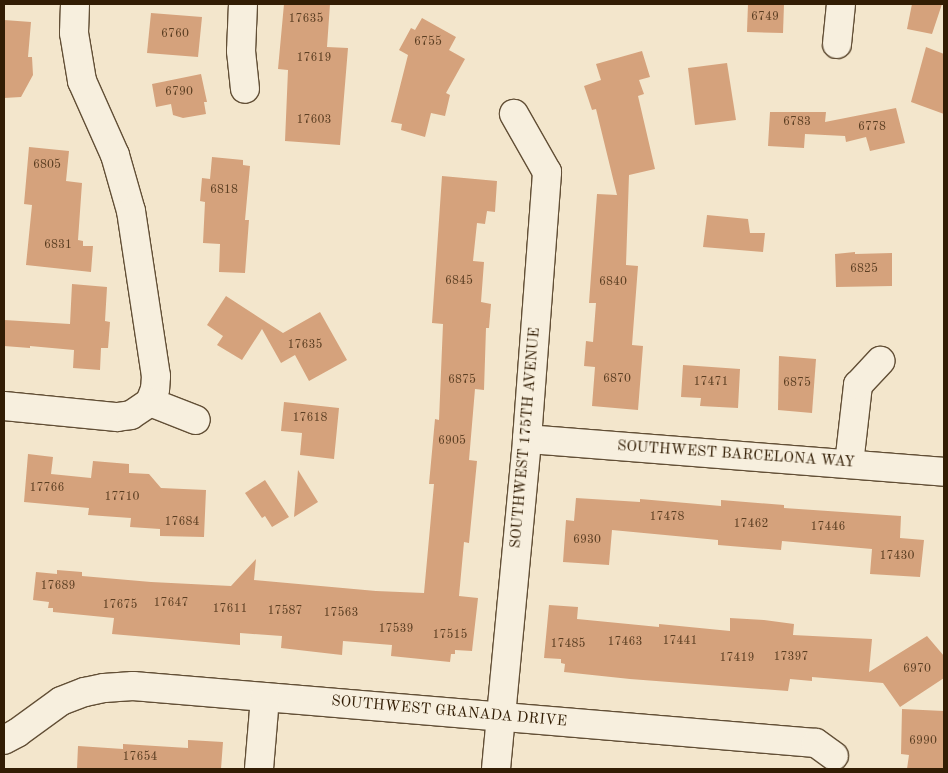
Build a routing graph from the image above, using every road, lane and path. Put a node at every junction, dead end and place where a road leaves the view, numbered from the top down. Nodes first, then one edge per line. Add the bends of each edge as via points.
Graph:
1 (76, 4) edge
2 (243, 4) edge
3 (841, 4) edge
4 (837, 44) dead end
5 (246, 89) dead end
6 (514, 114) dead end
7 (880, 362) dead end
8 (150, 402) junction
9 (4, 406) edge
10 (196, 420) dead end
11 (527, 440) junction
12 (849, 464) junction
13 (944, 472) edge
14 (265, 697) junction
15 (501, 716) junction
16 (4, 740) edge
17 (837, 759) edge
18 (259, 769) edge
19 (496, 769) edge

1 - 8 street via 74,32 82,81 115,155 132,211 156,376
2 - 5 street via 241,51
3 - 4 street
6 - 11 street, SOUTHWEST 175TH AVENUE via 547,172
7 - 12 street via 858,386
8 - 9 street via 131,415 117,417
8 - 10 street
11 - 12 street, SOUTHWEST BARCELONA WAY
11 - 15 street, SOUTHWEST 175TH AVENUE
12 - 13 street, SOUTHWEST BARCELONA WAY
14 - 15 street, SOUTHWEST GRANADA DRIVE
14 - 16 street, SOUTHWEST GRANADA DRIVE via 133,686 56,695 18,733
14 - 18 street
15 - 17 street, SOUTHWEST GRANADA DRIVE via 816,743
15 - 19 street, SOUTHWEST 175TH AVENUE

